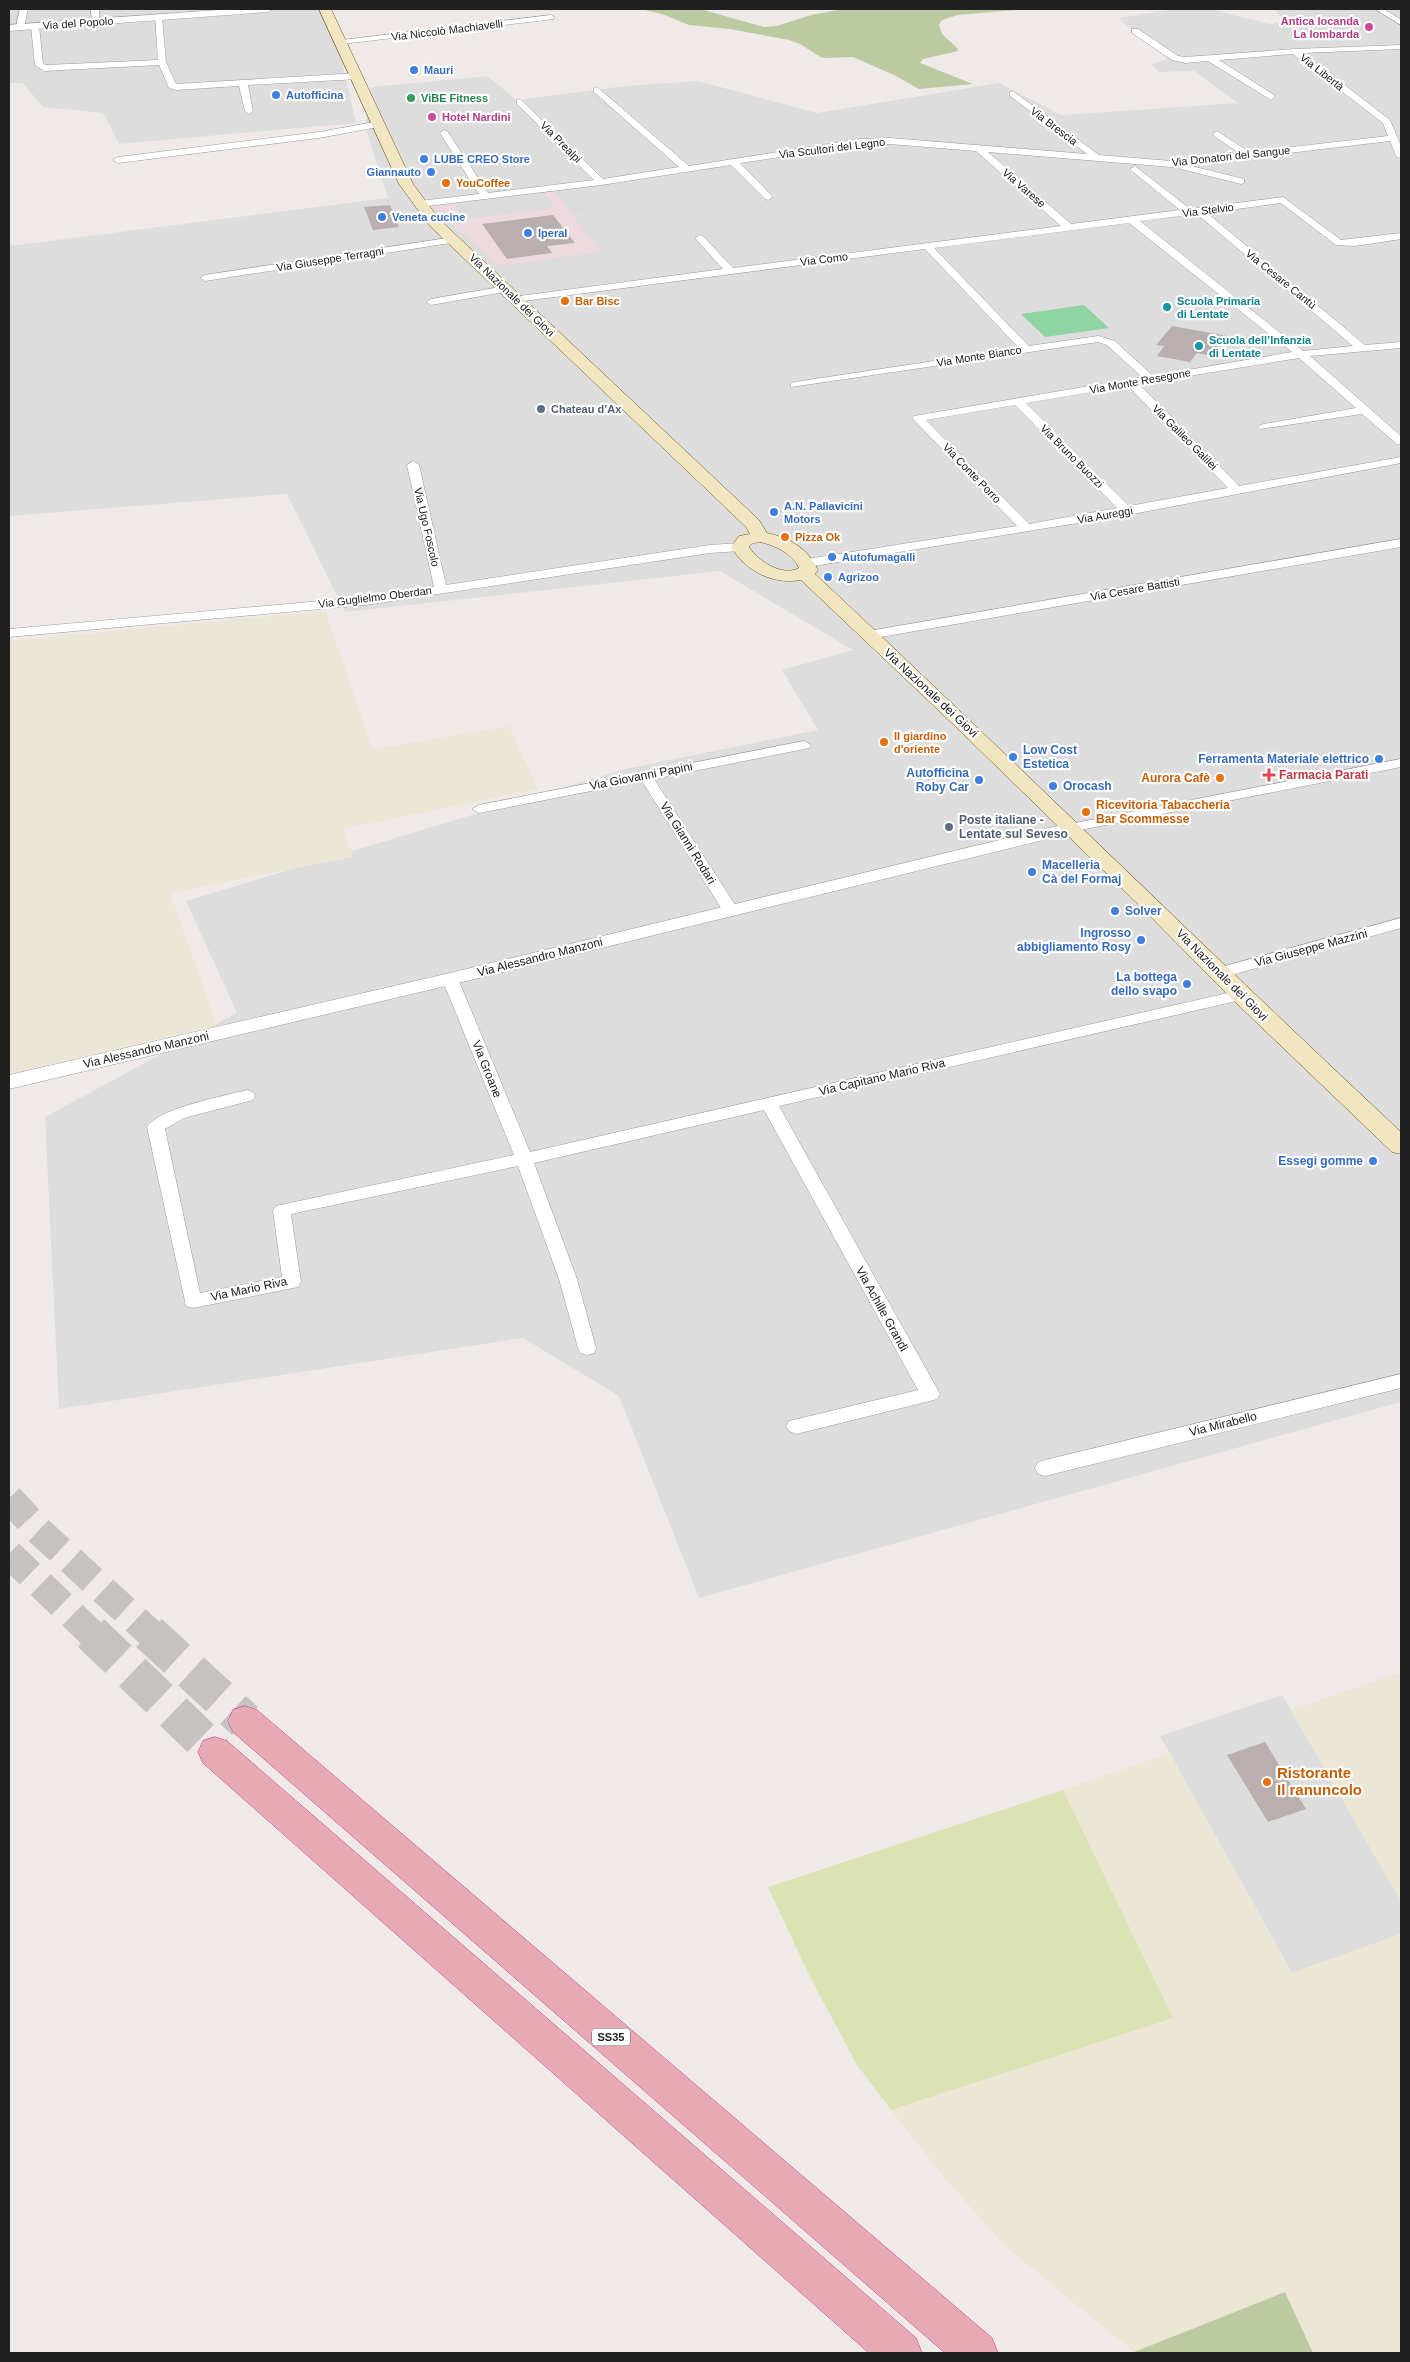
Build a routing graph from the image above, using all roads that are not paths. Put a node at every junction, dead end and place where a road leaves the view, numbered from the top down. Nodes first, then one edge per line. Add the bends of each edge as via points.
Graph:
1 (24, 9) edge
2 (95, 9) edge
3 (268, 9) edge
4 (325, 9) edge
5 (1379, 9) edge
6 (146, 13) edge
7 (158, 16) junction
8 (551, 17) dead end
9 (96, 21) junction
10 (1401, 22) edge
11 (35, 26) junction
12 (20, 27) junction
13 (9, 28) edge
14 (1135, 31) dead end
15 (342, 42) junction
16 (1401, 47) edge
17 (1295, 51) junction
18 (1210, 58) junction
19 (162, 62) junction
20 (358, 76) junction
21 (243, 84) junction
22 (597, 90) dead end
23 (1013, 94) dead end
24 (1271, 97) dead end
25 (520, 102) dead end
26 (248, 111) dead end
27 (380, 124) junction
28 (444, 133) dead end
29 (1217, 134) dead end
30 (1392, 138) junction
31 (979, 149) junction
32 (1246, 155) junction
33 (1401, 156) edge
34 (1096, 157) junction
35 (118, 160) dead end
36 (732, 162) junction
37 (1171, 164) junction
38 (686, 168) junction
39 (1135, 169) dead end
40 (1242, 181) dead end
41 (601, 182) junction
42 (485, 196) junction
43 (768, 196) dead end
44 (418, 204) junction
45 (1194, 212) junction
46 (1132, 220) junction
47 (1069, 228) junction
48 (1401, 236) edge
49 (700, 238) dead end
50 (454, 240) junction
51 (926, 245) junction
52 (730, 271) junction
53 (206, 278) dead end
54 (511, 294) junction
55 (431, 302) dead end
56 (1401, 345) edge
57 (1026, 348) junction
58 (1362, 348) junction
59 (1301, 354) junction
60 (1150, 379) junction
61 (1131, 383) junction
62 (795, 385) dead end
63 (1018, 402) junction
64 (1364, 410) junction
65 (918, 418) joint
66 (1264, 427) dead end
67 (1401, 442) edge
68 (1401, 460) edge
69 (414, 465) dead end
70 (1238, 491) junction
71 (1127, 511) junction
72 (1026, 528) junction
73 (760, 537) junction
74 (1401, 543) edge
75 (740, 547) junction
76 (806, 569) junction
77 (441, 589) junction
78 (9, 633) edge
79 (869, 635) junction
80 (804, 745) dead end
81 (1401, 763) edge
82 (644, 775) junction
83 (479, 809) dead end
84 (1070, 828) junction
85 (731, 911) junction
86 (1401, 923) edge
87 (1220, 972) junction
88 (450, 979) junction
89 (1241, 995) junction
90 (9, 1082) edge
91 (247, 1096) dead end
92 (769, 1103) junction
93 (1401, 1146) edge
94 (524, 1160) junction
95 (587, 1348) dead end
96 (1401, 1381) edge
97 (796, 1426) dead end
98 (1044, 1468) dead end
99 (245, 1721) tunnel mouth
100 (215, 1752) tunnel mouth
101 (901, 2353) edge
102 (977, 2353) edge

1 - 12 street
2 - 9 street
3 - 7 street, Via del Popolo
4 - 15 main road, Via Nazionale dei Giovi
5 - 10 street
6 - 7 street, Via del Popolo
6 - 9 street, Via del Popolo
7 - 19 street
8 - 15 street, Via Niccolò Machiavelli
9 - 11 street, Via del Popolo
11 - 12 street, Via del Popolo
11 - 19 street via 39,65 44,68
12 - 13 street, Via del Popolo
14 - 18 street, Via Libertà via 1175,58
15 - 20 main road, Via Nazionale dei Giovi
16 - 17 street
17 - 18 street, Via Libertà
17 - 30 street, Via Libertà via 1387,122
18 - 24 street
19 - 21 street via 172,86
20 - 21 street
20 - 27 main road, Via Nazionale dei Giovi
21 - 26 street
22 - 38 street
23 - 34 street, Via Brescia
25 - 41 street, Via Prealpi
27 - 35 street via 319,135
27 - 44 main road, Via Nazionale dei Giovi
28 - 42 street
29 - 32 street
30 - 32 street, Via Donatori del Sangue
30 - 33 street, Via Libertà
31 - 34 street, Via Donatori del Sangue
31 - 36 street, Via Scultori del Legno via 880,141
31 - 47 street, Via Varese
32 - 37 street, Via Donatori del Sangue
34 - 37 street, Via Donatori del Sangue
36 - 38 street, Via Scultori del Legno
36 - 43 street
37 - 40 street
38 - 41 street, Via Scultori del Legno
39 - 45 street, Via Cesare Cantù
41 - 42 street, Via Scultori del Legno
42 - 44 street, Via Scultori del Legno
44 - 50 main road, Via Nazionale dei Giovi
45 - 46 street, Via Stelvio
45 - 48 street, Via Stelvio via 1283,200 1334,241 1355,243
45 - 58 street, Via Cesare Cantù
46 - 47 street, Via Como
46 - 59 street
47 - 51 street, Via Como
49 - 52 street
50 - 53 street, Via Giuseppe Terragni
50 - 54 main road, Via Nazionale dei Giovi
51 - 52 street, Via Como
51 - 57 street
52 - 54 street, Via Como
54 - 55 street, Via Como
54 - 73 main road, Via Nazionale dei Giovi via 753,524
56 - 58 street, Via Monte Resegone
57 - 60 street, Via Monte Bianco via 1098,339 1111,342
57 - 62 street, Via Monte Bianco
58 - 59 street, Via Monte Resegone
59 - 60 street, Via Monte Resegone
59 - 64 street
60 - 61 street, Via Monte Resegone
61 - 63 street, Via Monte Resegone
61 - 70 street, Via Galileo Galilei
63 - 65 street, Via Monte Resegone
63 - 71 street, Via Bruno Buozzi
64 - 66 street
64 - 67 street
65 - 72 street, Via Conte Porro
68 - 70 street, Via Aureggi
69 - 77 street, Via Ugo Foscolo
70 - 71 street, Via Aureggi
71 - 72 street, Via Aureggi
72 - 76 street, Via Aureggi
73 - 75 main road via 744,540
73 - 76 main road, Via Nazionale dei Giovi via 772,538
74 - 79 street, Via Cesare Battisti
75 - 76 main road via 758,568 788,576
75 - 77 street, Via Guglielmo Oberdan via 710,548
76 - 79 main road, Via Nazionale dei Giovi
77 - 78 street, Via Guglielmo Oberdan via 364,601
79 - 84 main road, Via Nazionale dei Giovi
80 - 82 street, Via Giovanni Papini
81 - 84 street
82 - 83 street, Via Giovanni Papini
82 - 85 street, Via Gianni Rodari
84 - 85 street, Via Alessandro Manzoni
84 - 87 main road, Via Nazionale dei Giovi
85 - 88 street, Via Alessandro Manzoni
86 - 87 street, Via Giuseppe Mazzini
87 - 89 main road, Via Nazionale dei Giovi
88 - 90 street, Via Alessandro Manzoni
88 - 94 street, Via Groane
89 - 92 street, Via Capitano Mario Riva
89 - 93 main road, Via Nazionale dei Giovi
91 - 94 street, Via Mario Riva via 178,1114 156,1127 193,1300 292,1282 282,1210
92 - 94 street, Via Capitano Mario Riva
92 - 97 street, Via Achille Grandi via 930,1394
94 - 95 street, Via Groane via 568,1279
96 - 98 street, Via Mirabello
99 - 102 highway, SS35
100 - 101 highway

